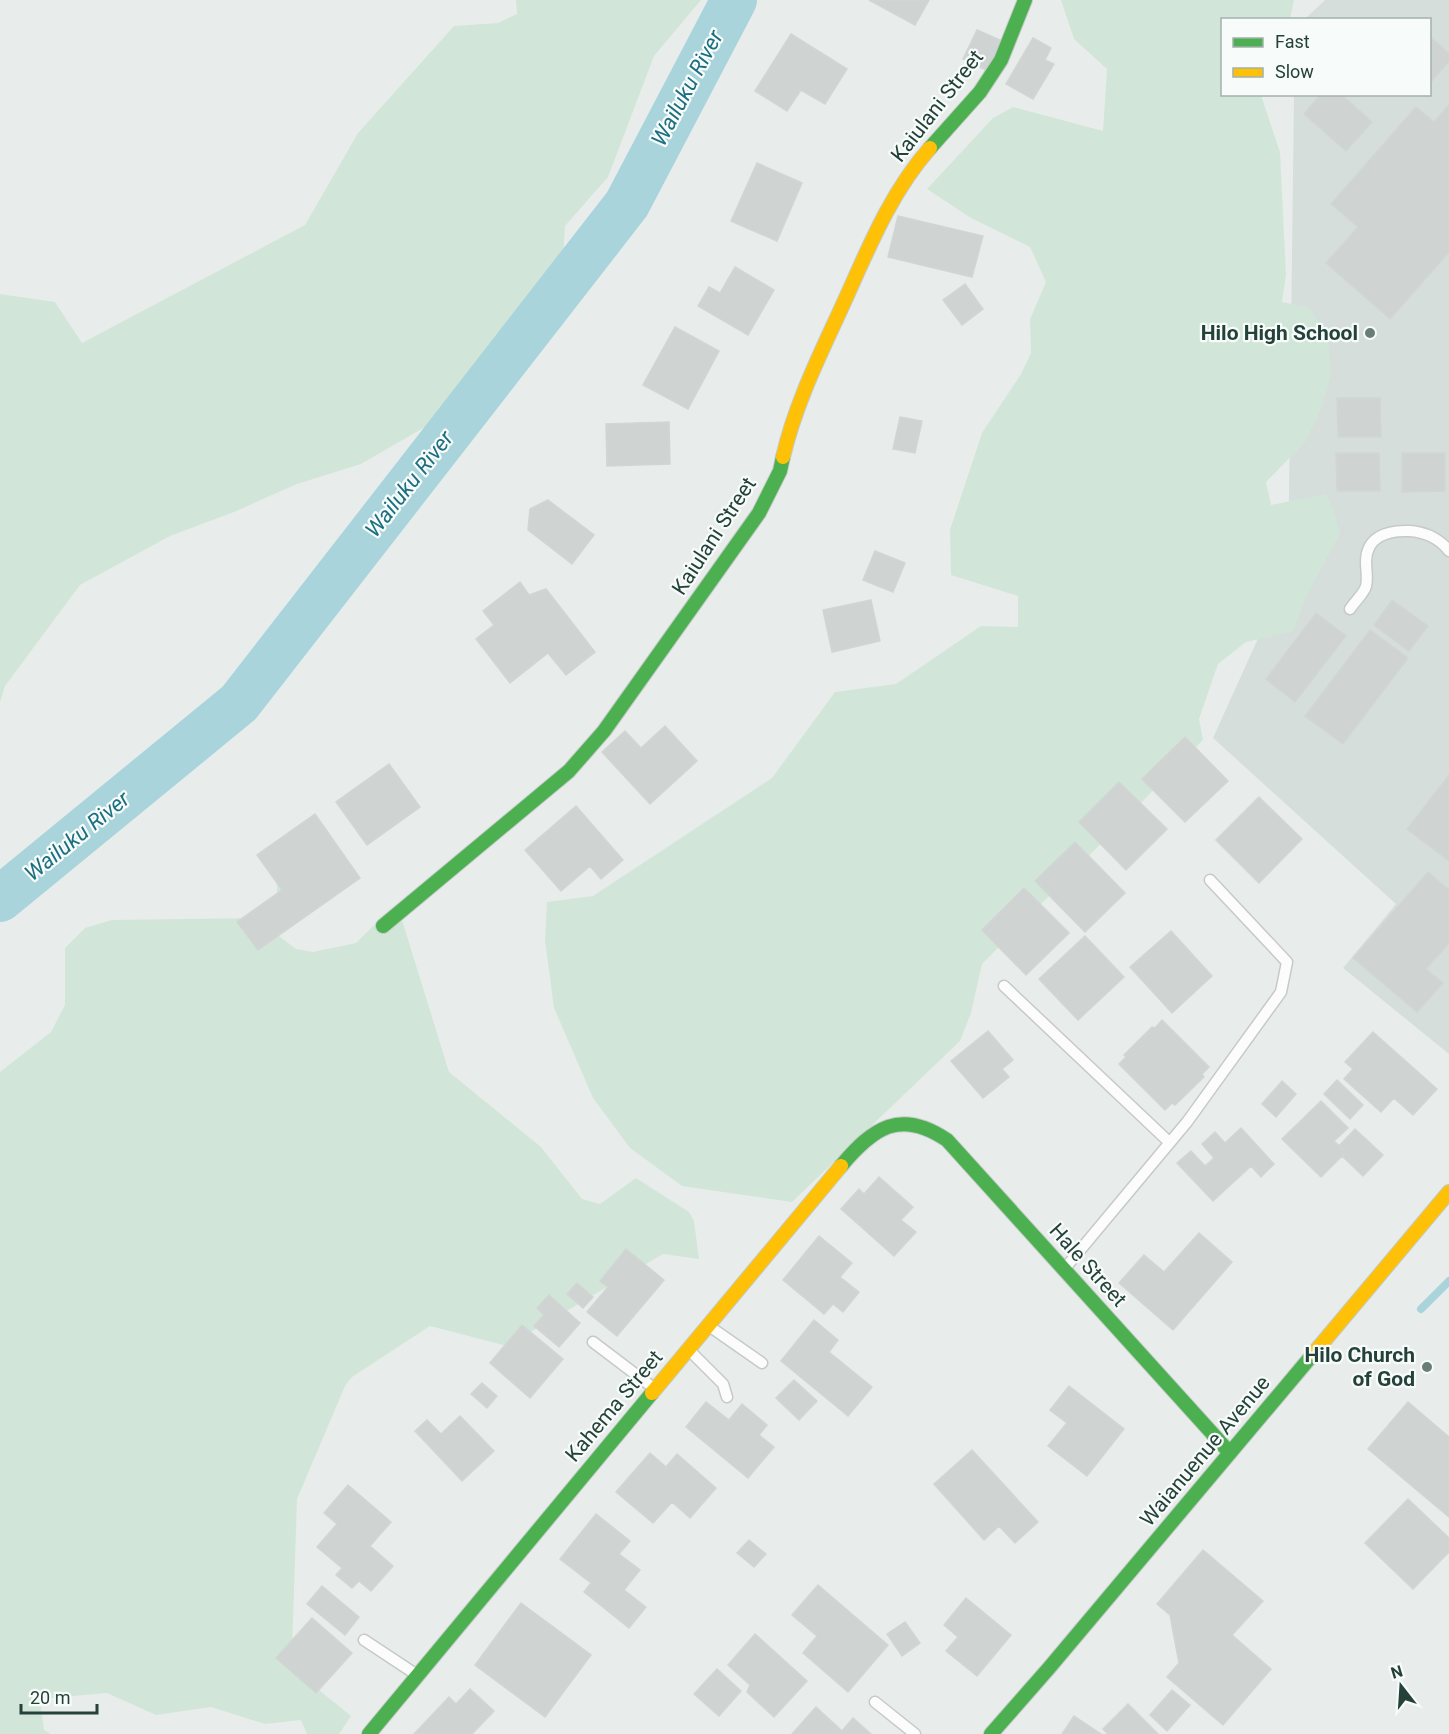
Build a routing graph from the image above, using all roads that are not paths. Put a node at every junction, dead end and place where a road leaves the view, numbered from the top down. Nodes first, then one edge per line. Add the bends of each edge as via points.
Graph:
1 (1025, 0) edge
2 (1449, 551) edge
3 (1350, 609) dead end
4 (1210, 880) dead end
5 (384, 926) dead end
6 (1004, 986) dead end
7 (903, 1123) joint
8 (1169, 1142) junction
9 (1449, 1192) edge
10 (1064, 1270) junction
11 (709, 1325) junction
12 (593, 1342) dead end
13 (688, 1350) junction
14 (762, 1363) dead end
15 (655, 1390) junction
16 (727, 1397) dead end
17 (1230, 1453) junction
18 (364, 1640) dead end
19 (418, 1676) junction
20 (875, 1702) dead end
21 (369, 1734) edge
22 (915, 1734) edge
23 (991, 1734) edge

1 - 5 street, Kaiulani Street via 1000,60 980,92 906,178 877,231 812,372 791,423 780,471 759,513 604,731 569,771
2 - 3 lane via 1423,532 1384,533 1371,545 1365,559 1366,587
4 - 8 lane via 1287,962 1281,992
6 - 8 lane
7 - 10 street, Hale Street via 927,1127 947,1140
7 - 11 street, Kahema Street via 879,1129 860,1143
8 - 10 lane
9 - 17 street, Waianuenue Avenue
10 - 17 street, Hale Street
11 - 13 street, Kahema Street
11 - 14 lane
12 - 15 lane
13 - 15 street, Kahema Street
13 - 16 lane via 723,1384
15 - 19 street, Kahema Street
17 - 23 street, Waianuenue Avenue
18 - 19 lane
19 - 21 street, Kahema Street via 386,1722
20 - 22 lane

